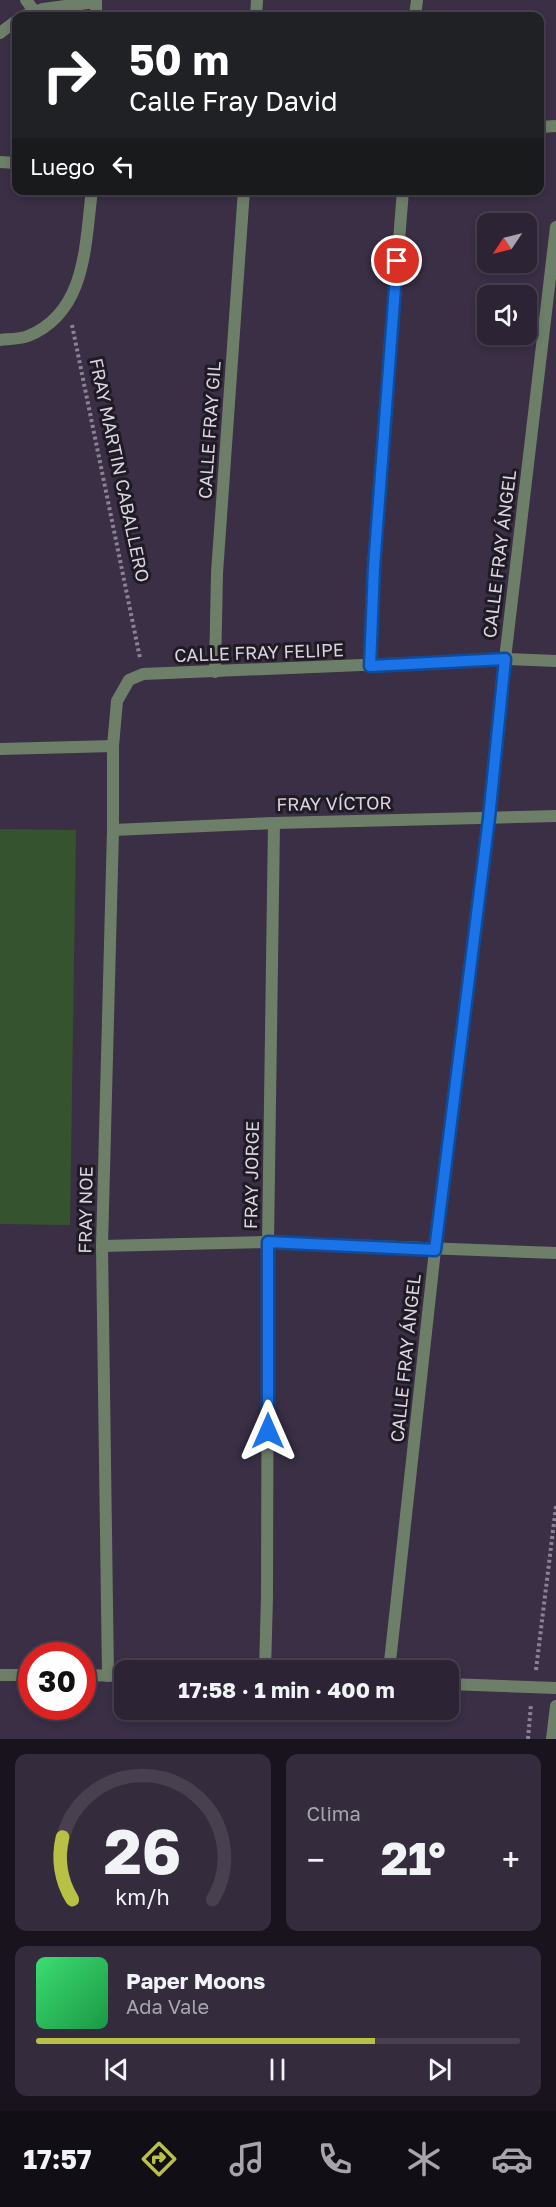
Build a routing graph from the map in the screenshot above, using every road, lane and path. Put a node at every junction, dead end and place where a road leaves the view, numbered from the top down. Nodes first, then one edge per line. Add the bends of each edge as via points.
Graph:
1 (96, 1) edge
2 (40, 12) edge
3 (91, 195) edge
4 (244, 195) edge
5 (403, 195) edge
6 (556, 227) edge
7 (68, 305) junction
8 (0, 340) edge
9 (505, 659) junction
10 (556, 661) edge
11 (370, 666) junction
12 (215, 672) junction
13 (143, 674) junction
14 (113, 746) junction
15 (0, 749) edge
16 (556, 816) edge
17 (489, 818) junction
18 (274, 823) junction
19 (113, 830) junction
20 (268, 1242) junction
21 (102, 1246) junction
22 (435, 1250) junction
23 (556, 1253) edge
24 (556, 1506) edge
25 (265, 1660) edge
26 (389, 1660) edge
27 (0, 1675) edge
28 (18, 1675) edge
29 (96, 1676) edge
30 (108, 1676) junction
31 (114, 1676) edge
32 (459, 1684) edge
33 (533, 1687) junction
34 (556, 1688) edge
35 (556, 1706) edge
36 (528, 1739) edge
37 (552, 1739) edge

1 - 2 street
3 - 7 street via 84,251
4 - 12 street, CALLE FRAY GIL via 217,573
5 - 11 street
6 - 9 street, CALLE FRAY ÁNGEL
7 - 8 street via 51,323 26,337
7 - 13 path, FRAY MARTIN CABALLERO
9 - 10 street, CALLE FRAY FELIPE
9 - 11 street, CALLE FRAY FELIPE
9 - 17 street, CALLE FRAY ÁNGEL
11 - 12 street, CALLE FRAY FELIPE
12 - 13 street, CALLE FRAY FELIPE
13 - 14 street via 129,680 117,701
14 - 15 street
14 - 19 street, FRAY NOE
16 - 17 street, FRAY VÍCTOR
17 - 18 street, FRAY VÍCTOR
17 - 22 street, CALLE FRAY ÁNGEL
18 - 19 street, FRAY VÍCTOR
18 - 20 street, FRAY JORGE
19 - 21 street, FRAY NOE
20 - 21 street
20 - 22 street
20 - 25 street, FRAY JORGE
21 - 30 street, FRAY NOE
22 - 23 street
22 - 26 street, CALLE FRAY ÁNGEL
24 - 33 path
27 - 28 street
29 - 30 street
30 - 31 street
32 - 33 street
33 - 34 street
33 - 36 path
35 - 37 street

